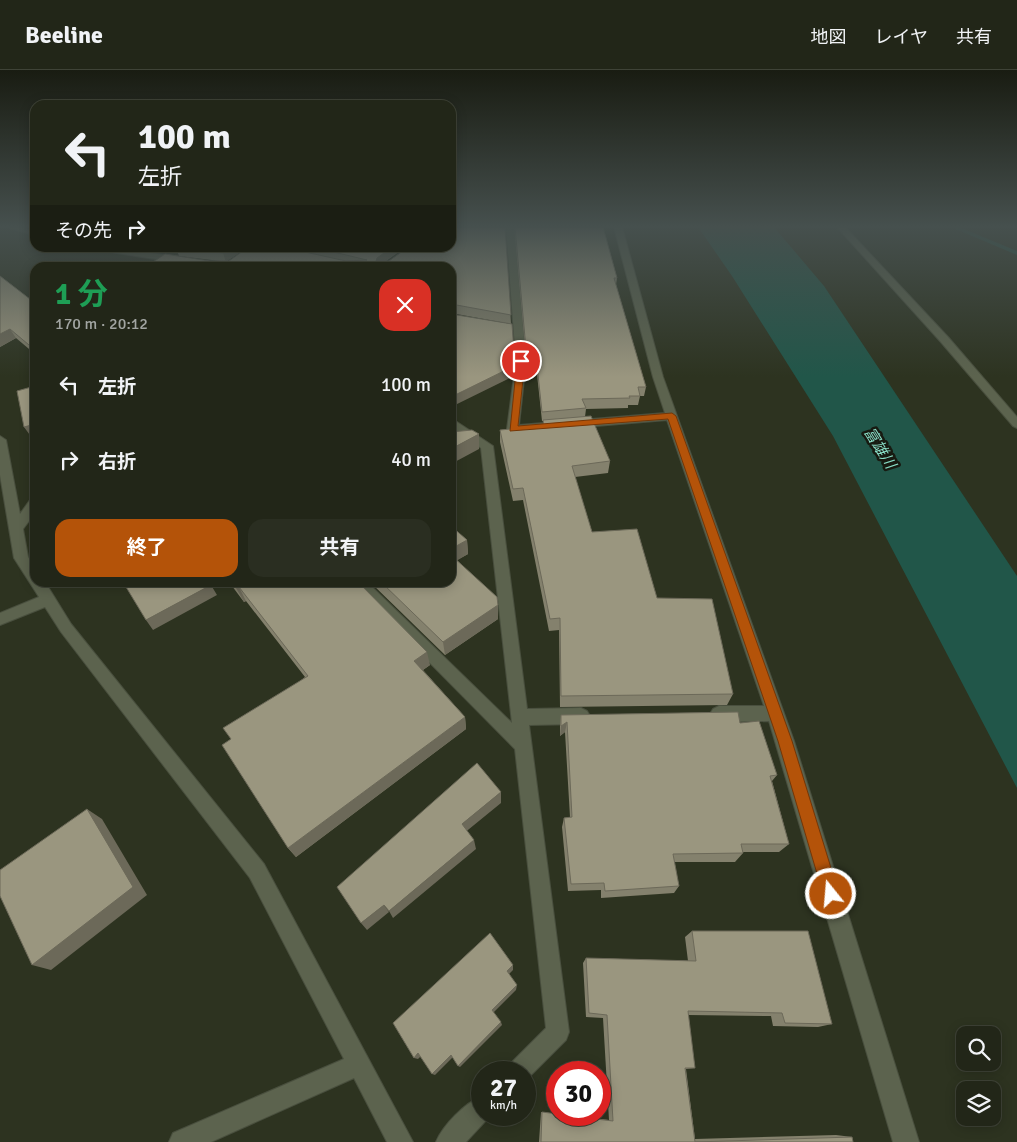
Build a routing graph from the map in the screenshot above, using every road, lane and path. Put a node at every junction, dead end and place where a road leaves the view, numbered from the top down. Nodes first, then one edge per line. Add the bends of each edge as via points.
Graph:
1 (511, 277) edge
2 (632, 277) edge
3 (888, 277) edge
4 (672, 416) junction
5 (456, 424) edge
6 (1017, 424) edge
7 (0, 440) edge
8 (30, 510) edge
9 (0, 521) edge
10 (15, 530) junction
11 (30, 572) edge
12 (40, 587) edge
13 (362, 587) edge
14 (48, 600) junction
15 (0, 619) edge
16 (775, 713) junction
17 (706, 714) edge
18 (598, 716) edge
19 (520, 717) junction
20 (524, 745) junction
21 (529, 1061) edge
22 (359, 1064) junction
23 (471, 1119) edge
24 (182, 1142) edge
25 (400, 1142) edge
26 (449, 1142) edge
27 (906, 1142) edge

1 - 4 street via 513,329 521,361 513,429
2 - 4 street via 658,377
3 - 6 street
4 - 16 street
5 - 19 street via 487,446
7 - 10 street
8 - 10 street
9 - 10 street
10 - 11 street via 21,558
12 - 14 street
13 - 20 street
14 - 15 street
14 - 22 street via 66,628 257,871
16 - 17 street
16 - 27 street
18 - 19 street
19 - 20 street
20 - 21 street via 558,1032
22 - 24 street
22 - 25 street
23 - 26 street

